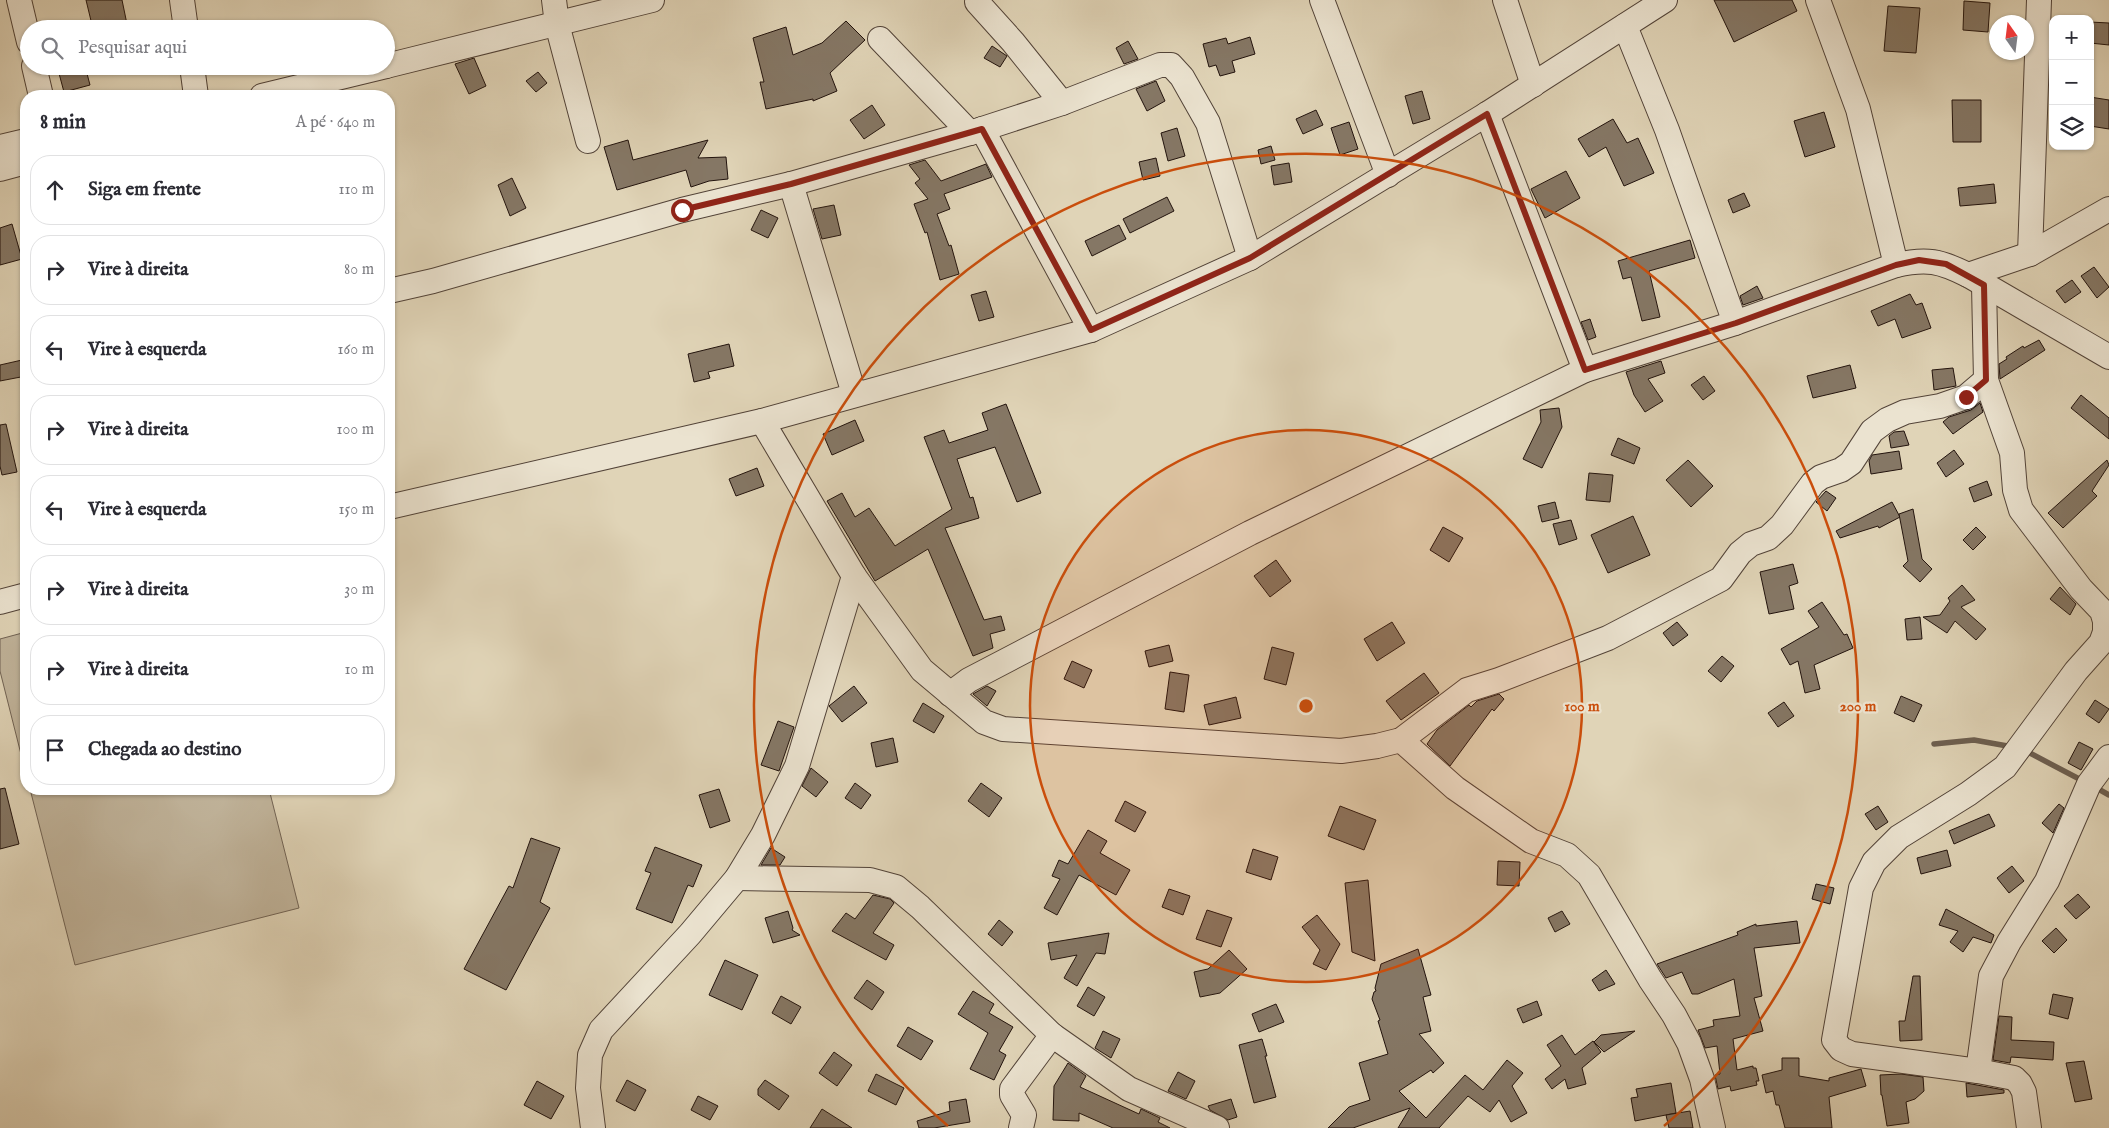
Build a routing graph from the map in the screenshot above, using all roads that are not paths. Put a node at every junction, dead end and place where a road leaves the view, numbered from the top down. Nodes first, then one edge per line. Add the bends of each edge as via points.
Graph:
1 (19, 0) edge
2 (182, 0) edge
3 (554, 0) edge
4 (652, 0) edge
5 (1322, 0) edge
6 (1505, 0) edge
7 (1665, 0) edge
8 (1818, 0) edge
9 (2039, 0) edge
10 (977, 2) dead end
11 (24, 20) edge
12 (185, 20) edge
13 (557, 24) junction
14 (1624, 26) junction
15 (880, 39) dead end
16 (395, 64) edge
17 (36, 75) edge
18 (193, 75) edge
19 (349, 75) edge
20 (1533, 85) junction
21 (40, 90) edge
22 (195, 90) edge
23 (287, 90) edge
24 (1062, 104) junction
25 (1487, 114) junction
26 (976, 131) junction
27 (588, 141) dead end
28 (20, 143) edge
29 (0, 148) edge
30 (20, 164) edge
31 (0, 169) edge
32 (1388, 174) junction
33 (791, 184) junction
34 (2109, 209) edge
35 (2030, 254) junction
36 (1250, 258) junction
37 (1896, 265) junction
38 (1976, 280) junction
39 (395, 290) edge
40 (1736, 323) junction
41 (1091, 330) junction
42 (2109, 357) edge
43 (1585, 370) junction
44 (1986, 380) junction
45 (854, 394) junction
46 (762, 421) junction
47 (395, 507) edge
48 (854, 576) junction
49 (20, 597) edge
50 (0, 602) edge
51 (950, 694) junction
52 (1401, 740) junction
53 (2109, 757) edge
54 (737, 878) junction
55 (1052, 1035) junction
56 (1978, 1071) junction
57 (593, 1128) edge
58 (1021, 1128) edge
59 (1217, 1128) edge
60 (1713, 1128) edge
61 (2029, 1128) edge

1 - 11 street
2 - 12 street
3 - 13 street
4 - 13 street
5 - 32 street
6 - 20 street
7 - 14 street
8 - 37 street via 1858,109
9 - 35 street
10 - 24 street
13 - 16 street
13 - 27 street
14 - 20 street
14 - 40 street via 1667,130
15 - 26 street
17 - 21 street
18 - 22 street
19 - 23 street
20 - 25 street
24 - 26 street
24 - 36 street via 1139,72 1160,65 1171,66 1182,77 1208,123
25 - 32 street
25 - 43 street
26 - 33 street
26 - 41 street
28 - 29 street
30 - 31 street
32 - 36 street
33 - 39 street via 682,210
33 - 45 street
34 - 35 street
35 - 38 street
36 - 41 street
37 - 38 street via 1919,260 1946,264
37 - 40 street
38 - 42 street
38 - 44 street
40 - 43 street
41 - 45 street
43 - 51 street via 1250,533 969,680
44 - 52 street via 1966,397 1940,406 1905,412 1872,431 1851,463 1813,483 1782,525 1768,538 1751,544 1740,553 1721,579 1608,638 1467,690
44 - 56 street via 2012,453 2015,490 2022,510 2081,589 2102,611 2105,632 2101,643 2076,671 2005,767 1898,837 1874,862 1861,888 1834,1040 1840,1050 1852,1054
45 - 46 street
46 - 47 street
46 - 48 street
48 - 51 street via 922,670
48 - 54 street via 797,766 763,835
49 - 50 street
51 - 52 street via 984,722 1003,730 1341,751
52 - 60 street via 1455,788 1530,841 1567,855 1589,875 1688,1043 1702,1079
53 - 56 street via 2089,784 2047,880 1991,976
54 - 55 street via 870,880 896,887
54 - 57 street via 601,1030 590,1055 588,1088
55 - 58 street via 1012,1089 1012,1095 1024,1114
55 - 59 street via 1129,1089
56 - 61 street via 2014,1078 2020,1084

